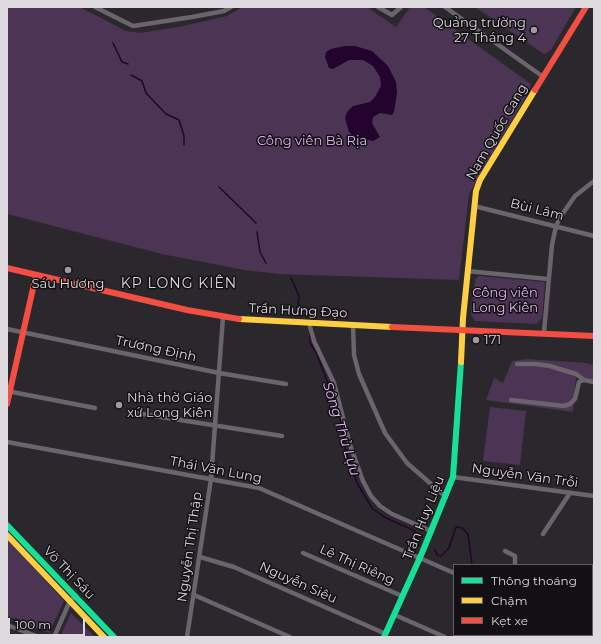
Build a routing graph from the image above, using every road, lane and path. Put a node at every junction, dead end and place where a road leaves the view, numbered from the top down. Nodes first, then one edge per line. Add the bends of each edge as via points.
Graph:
1 (94, 7) edge
2 (231, 7) edge
3 (378, 7) edge
4 (401, 7) edge
5 (445, 7) edge
6 (586, 7) edge
7 (542, 76) junction
8 (594, 181) edge
9 (589, 185) junction
10 (594, 187) edge
11 (474, 206) junction
12 (556, 226) junction
13 (594, 236) edge
14 (7, 268) edge
15 (467, 271) junction
16 (36, 275) junction
17 (548, 279) junction
18 (223, 317) junction
19 (309, 323) junction
20 (353, 325) junction
21 (7, 328) edge
22 (462, 329) junction
23 (24, 332) junction
24 (544, 332) junction
25 (594, 336) edge
26 (517, 364) dead end
27 (219, 373) junction
28 (584, 380) junction
29 (594, 382) edge
30 (286, 384) dead end
31 (8, 391) edge
32 (511, 400) dead end
33 (7, 404) edge
34 (95, 408) dead end
35 (136, 413) dead end
36 (216, 426) junction
37 (282, 436) dead end
38 (7, 442) edge
39 (453, 477) junction
40 (211, 479) junction
41 (570, 493) junction
42 (594, 496) edge
43 (446, 497) junction
44 (7, 525) edge
45 (432, 531) junction
46 (543, 534) dead end
47 (7, 535) edge
48 (506, 551) dead end
49 (303, 553) dead end
50 (200, 557) junction
51 (420, 558) junction
52 (515, 564) edge
53 (453, 573) edge
54 (194, 595) junction
55 (76, 596) junction
56 (402, 596) junction
57 (70, 602) junction
58 (395, 615) junction
59 (7, 625) edge
60 (385, 636) edge
61 (39, 637) edge
62 (54, 637) edge
63 (104, 637) edge
64 (114, 637) edge
65 (187, 637) edge
66 (290, 637) edge
67 (444, 637) edge

1 - 2 street via 133,26 192,17
3 - 4 street via 392,16
5 - 7 street
6 - 7 street, Nam Quốc Cang
7 - 11 street, Nam Quốc Cang via 480,180
8 - 9 street
9 - 10 street
9 - 12 street via 569,204
11 - 12 street, Bùi Lâm
11 - 15 street, Nam Quốc Cang
12 - 13 street, Bùi Lâm
12 - 17 street
14 - 16 street, Trần Hưng Đạo
15 - 17 street
15 - 22 street, Nam Quốc Cang
16 - 18 street, Trần Hưng Đạo
16 - 23 street
17 - 24 street
18 - 19 street, Trần Hưng Đạo
18 - 27 street, Nguyễn Thị Thập
19 - 20 street, Trần Hưng Đạo
19 - 45 street via 314,341 334,383 350,446 360,475 371,496 392,514
20 - 22 street, Trần Hưng Đạo
20 - 43 street via 354,355 359,374 385,433 407,463
21 - 23 street, Trương Định
22 - 24 street, Trần Hưng Đạo
22 - 39 street, Trần Huy Liệu
23 - 27 street, Trương Định
23 - 31 street
24 - 25 street, Trần Hưng Đạo
26 - 28 street via 550,366 576,374
27 - 30 street, Trương Định
27 - 36 street, Nguyễn Thị Thập
28 - 29 street
28 - 32 street via 579,382 575,399 564,406
31 - 33 street
31 - 34 street
35 - 36 street
36 - 37 street
36 - 40 street, Nguyễn Thị Thập
38 - 40 street, Thái Văn Lung
39 - 41 street, Nguyễn Văn Trỗi
39 - 43 street, Trần Huy Liệu
40 - 50 street, Nguyễn Thị Thập
40 - 51 street, Thái Văn Lung via 268,491
41 - 42 street, Nguyễn Văn Trỗi
41 - 46 street
43 - 45 street, Trần Huy Liệu
44 - 55 street, Võ Thị Sáu
45 - 51 street, Trần Huy Liệu
47 - 57 street, Võ Thị Sáu
48 - 52 street via 515,556
49 - 56 street, Lê Thị Riêng
50 - 54 street, Nguyễn Thị Thập
50 - 60 street, Nguyễn Siêu via 234,567
51 - 53 street, Thái Văn Lung
51 - 56 street, Trần Huy Liệu
54 - 65 street, Nguyễn Thị Thập
54 - 66 street
55 - 57 street
55 - 64 street, Võ Thị Sáu
56 - 58 street, Trần Huy Liệu
57 - 62 street
57 - 63 street, Võ Thị Sáu
58 - 60 street, Trần Huy Liệu
58 - 67 street
59 - 61 street

